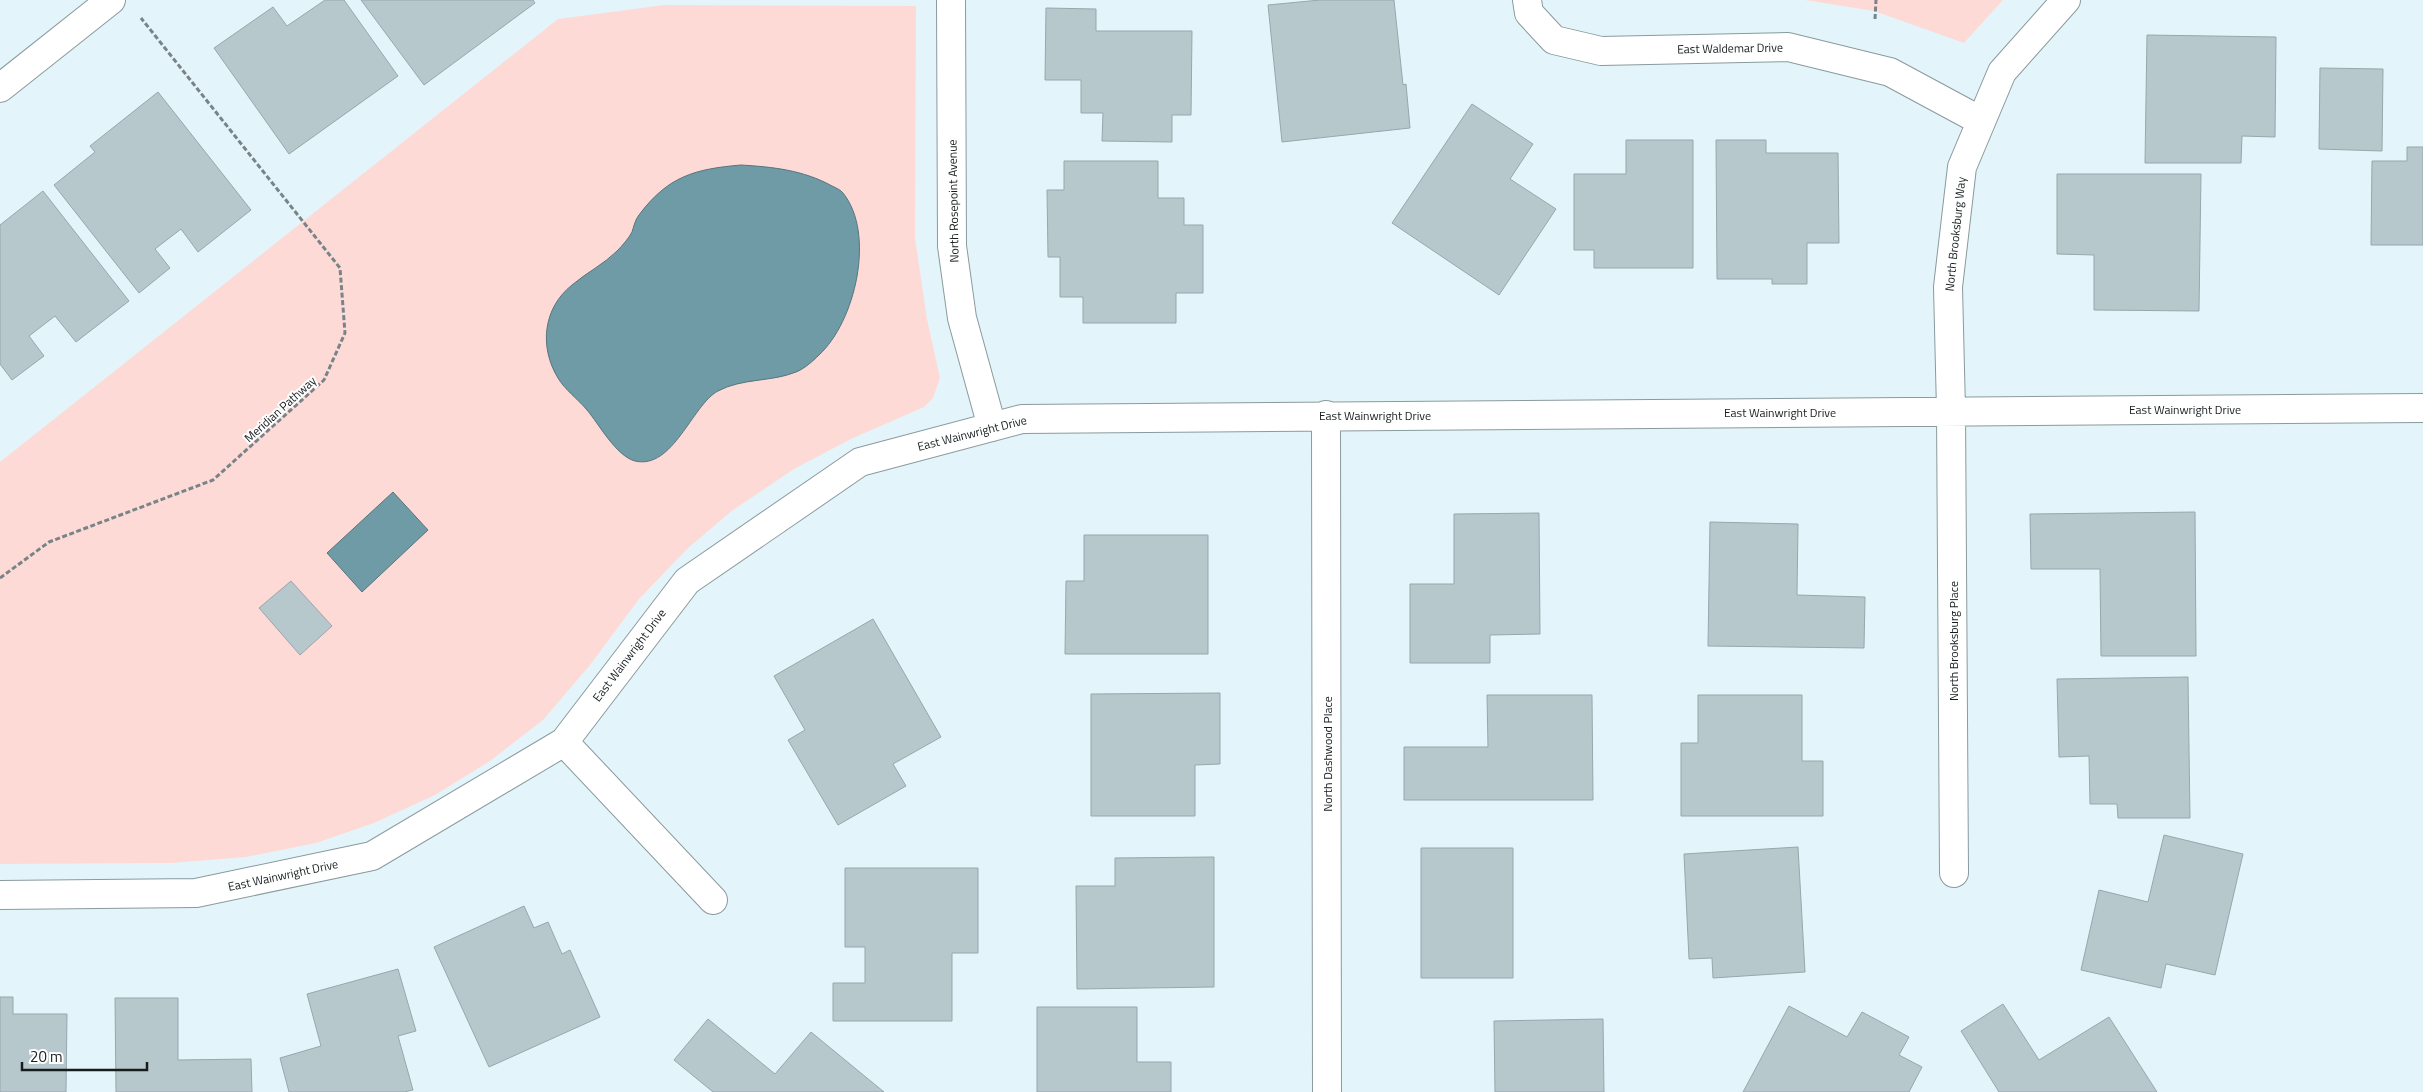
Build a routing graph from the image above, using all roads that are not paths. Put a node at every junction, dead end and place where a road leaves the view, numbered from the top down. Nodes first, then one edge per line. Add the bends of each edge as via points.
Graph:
1 (111, 0) edge
2 (951, 0) edge
3 (1527, 0) edge
4 (2066, 0) edge
5 (0, 88) edge
6 (1981, 121) junction
7 (2423, 408) edge
8 (1951, 410) junction
9 (1326, 415) junction
10 (992, 427) junction
11 (564, 742) junction
12 (1954, 873) dead end
13 (0, 895) edge
14 (713, 900) dead end
15 (1327, 1092) edge

1 - 5 street
2 - 10 street, North Rosepoint Avenue via 952,246 962,318
3 - 6 street, East Waldemar Drive via 1529,13 1554,40 1601,51 1788,47 1890,72
4 - 6 street, North Brooksburg Way via 2002,72
6 - 8 street, North Brooksburg Way via 1962,168 1948,287
7 - 8 street, East Wainwright Drive
8 - 9 street, East Wainwright Drive
8 - 12 street, North Brooksburg Place
9 - 10 street, East Wainwright Drive via 1022,418
9 - 15 street, North Dashwood Place
10 - 11 street, East Wainwright Drive via 860,462 686,580
11 - 13 street, East Wainwright Drive via 372,856 196,893
11 - 14 street

